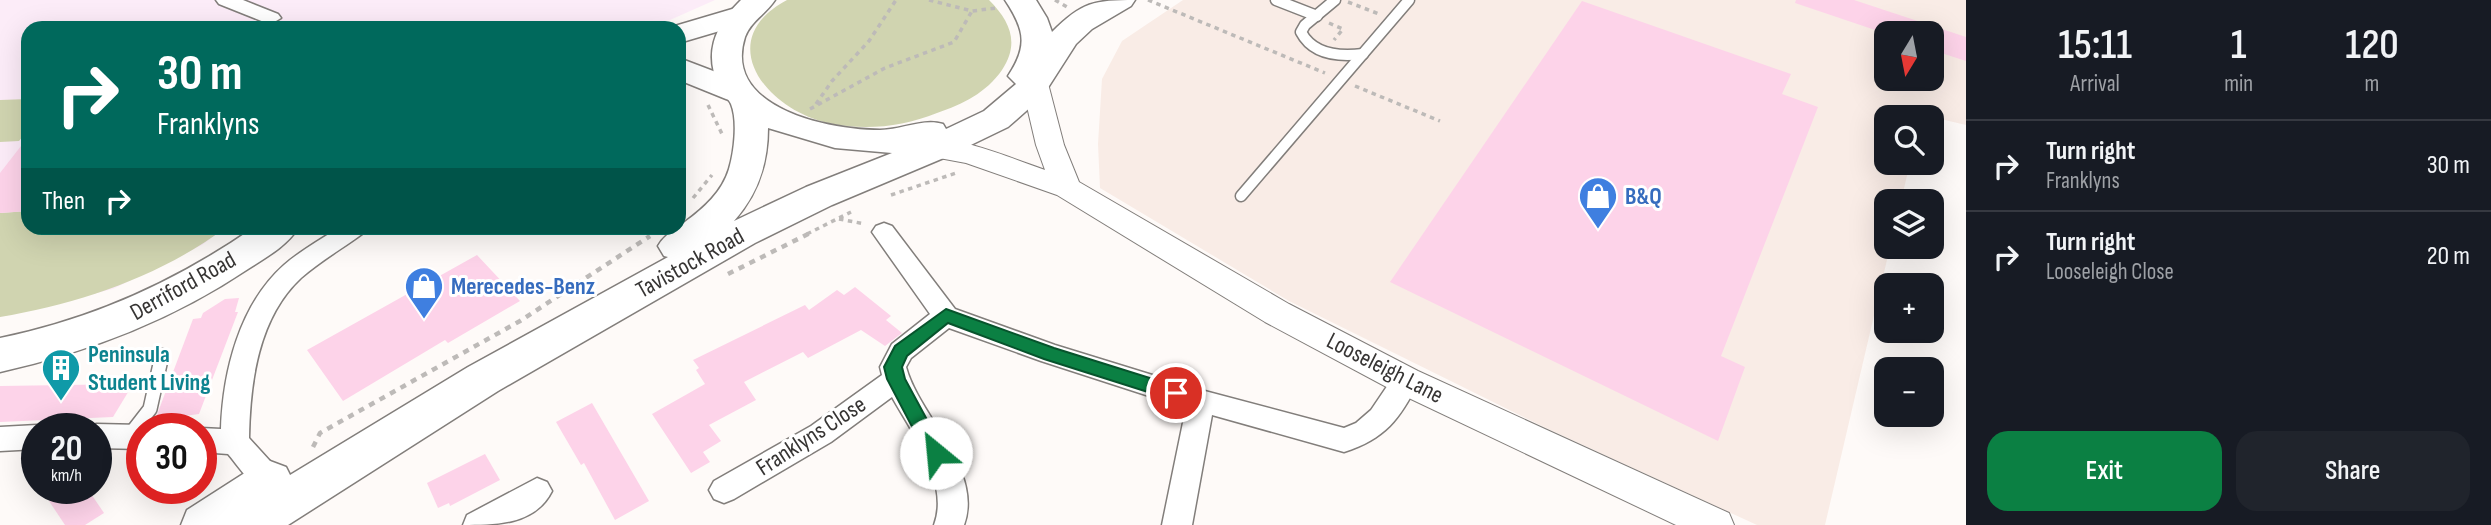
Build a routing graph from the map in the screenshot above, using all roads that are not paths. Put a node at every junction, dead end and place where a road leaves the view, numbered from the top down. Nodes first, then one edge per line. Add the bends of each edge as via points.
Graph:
1 (226, 0) edge
2 (1077, 0) edge
3 (1120, 0) edge
4 (1276, 0) edge
5 (1335, 0) edge
6 (1409, 0) edge
7 (748, 4) edge
8 (1028, 12) edge
9 (1317, 15) junction
10 (271, 18) dead end
11 (686, 31) edge
12 (1363, 54) junction
13 (686, 71) edge
14 (1033, 74) junction
15 (743, 97) junction
16 (896, 141) junction
17 (934, 164) junction
18 (1067, 188) junction
19 (1241, 196) dead end
20 (884, 232) dead end
21 (268, 235) edge
22 (342, 235) edge
23 (946, 316) junction
24 (0, 355) edge
25 (162, 355) dead end
26 (896, 379) junction
27 (1406, 381) junction
28 (1201, 401) junction
29 (148, 413) edge
30 (21, 438) edge
31 (0, 439) edge
32 (217, 441) edge
33 (235, 442) junction
34 (724, 490) dead end
35 (537, 491) dead end
36 (276, 501) edge
37 (204, 525) edge
38 (478, 525) edge
39 (949, 525) edge
40 (1177, 525) edge
41 (1715, 525) edge

1 - 10 street
2 - 8 main road
3 - 14 main road, Tavistock Road via 1081,22
4 - 9 lane
5 - 9 lane
6 - 12 lane
7 - 11 main road
7 - 15 main road, Tavistock Road via 726,55
8 - 14 main road via 1037,49
9 - 12 lane via 1301,32 1312,47 1340,56
12 - 19 lane
13 - 15 main road
14 - 16 main road via 981,109 931,132
14 - 17 main road, Tavistock Road via 1030,90
14 - 18 street via 1050,145
15 - 16 main road via 773,117 816,134
15 - 36 main road, Tavistock Road via 752,124 748,168 734,200 705,230 364,421
16 - 17 street, Looseleigh Lane
17 - 18 street, Looseleigh Lane via 970,154
17 - 36 main road, Tavistock Road via 819,196 742,233
18 - 27 street, Looseleigh Lane via 1277,313
20 - 23 street
21 - 24 main road, Derriford Road via 171,298 140,312 68,340
22 - 33 street via 292,272 259,313 236,393
23 - 26 street via 901,351 893,367
23 - 28 street
25 - 29 lane
26 - 34 street, Franklyns Close via 821,434
26 - 39 street via 949,478 954,496
27 - 28 street via 1372,429 1344,440
27 - 41 street, Looseleigh Lane
28 - 40 street
30 - 31 street
32 - 33 street
33 - 36 street
35 - 38 street
36 - 37 main road, Tavistock Road

